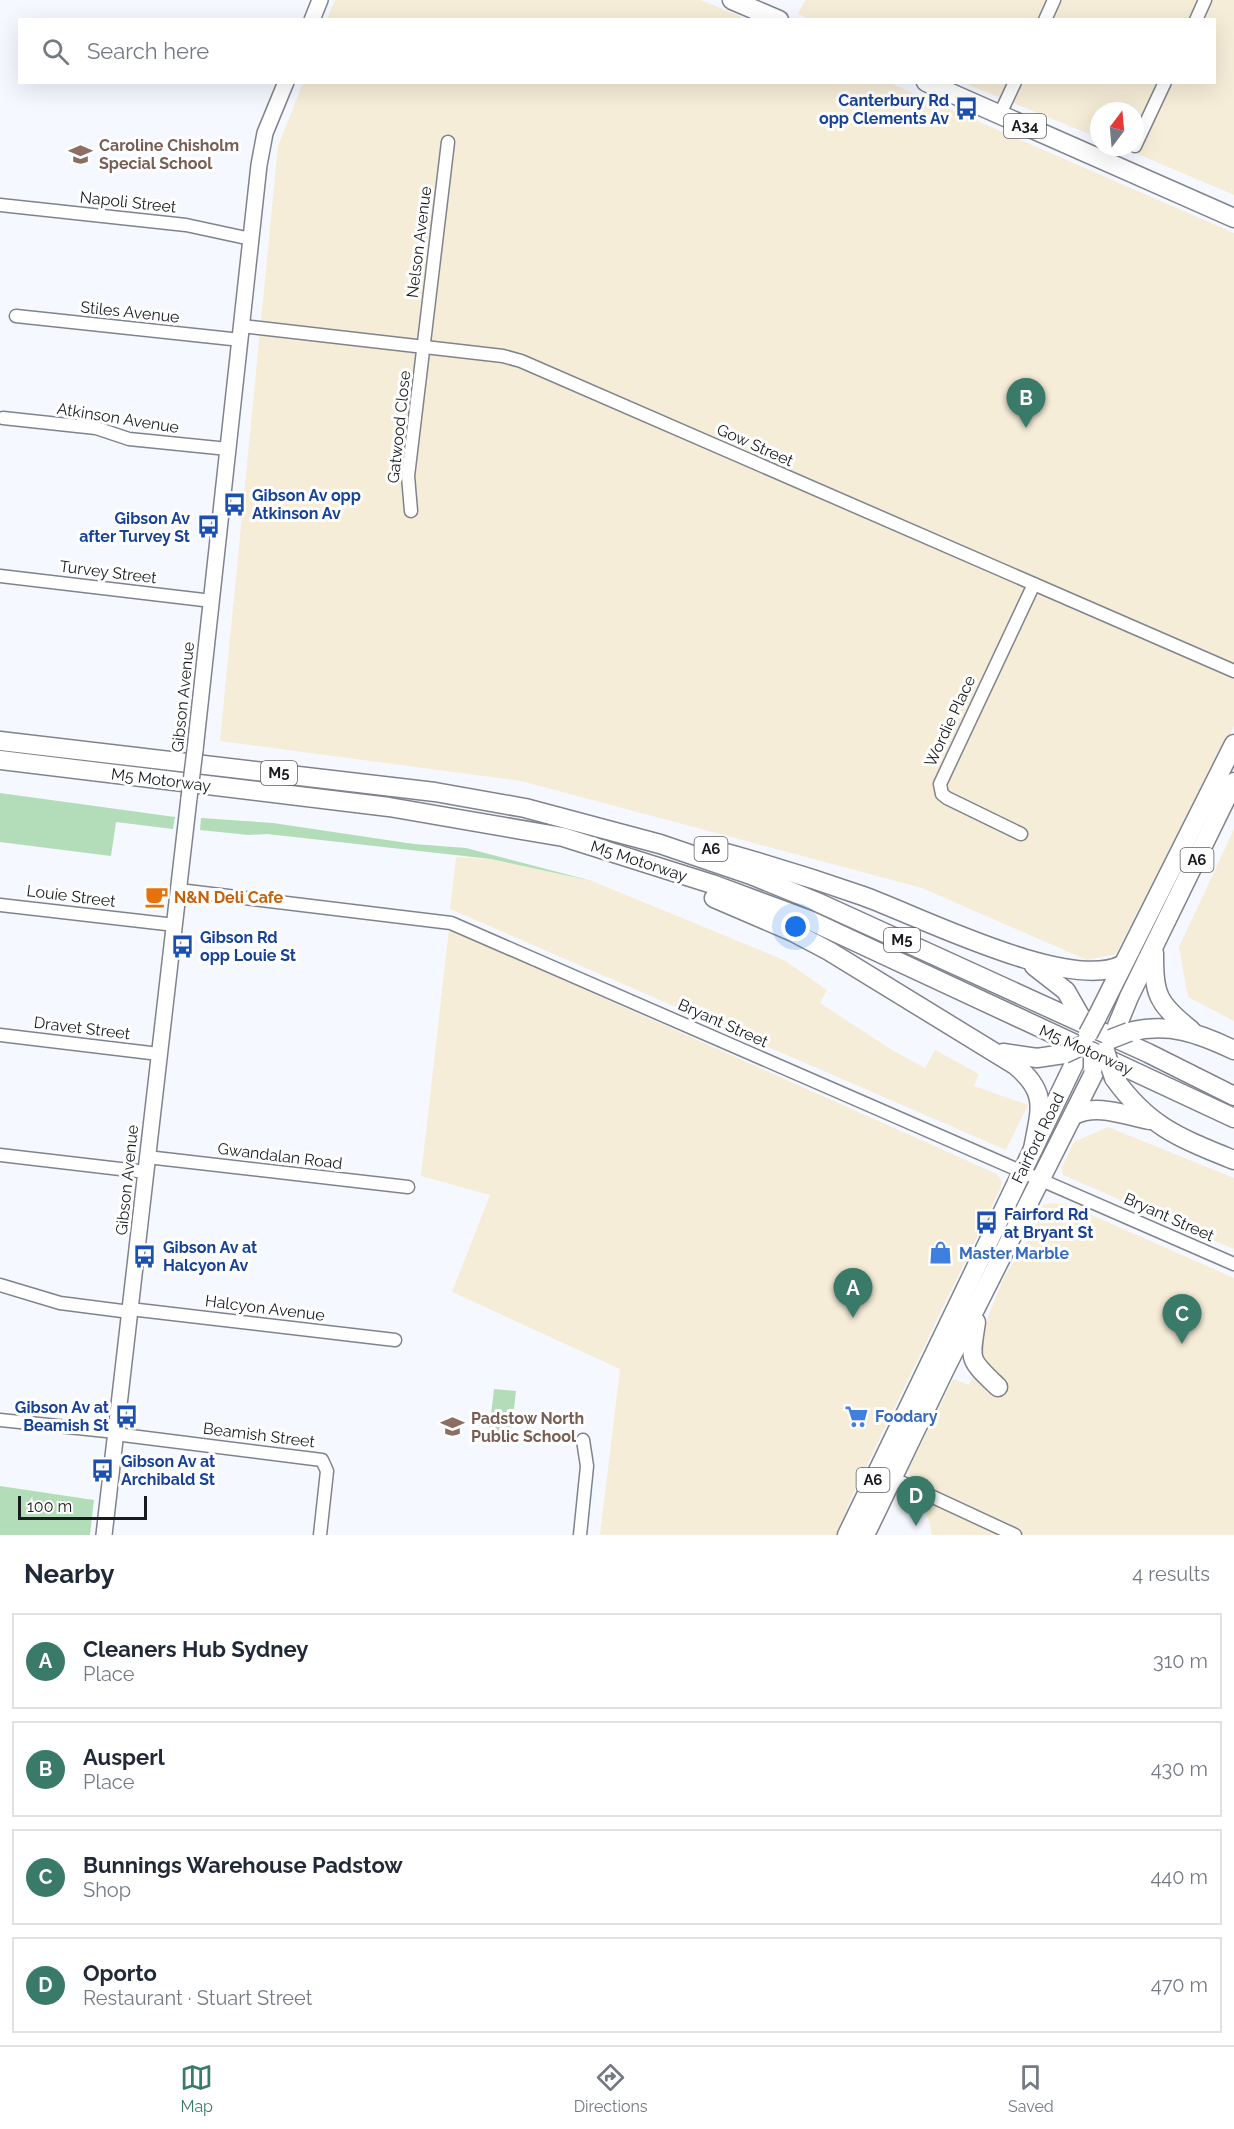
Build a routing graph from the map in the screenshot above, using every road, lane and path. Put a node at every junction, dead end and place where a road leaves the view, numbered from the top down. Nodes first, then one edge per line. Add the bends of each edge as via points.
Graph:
1 (320, 0) edge
2 (732, 0) edge
3 (1054, 0) edge
4 (1205, 0) edge
5 (313, 18) edge
6 (773, 18) edge
7 (1046, 18) edge
8 (1197, 18) edge
9 (285, 84) edge
10 (931, 84) edge
11 (1014, 84) edge
12 (1164, 84) edge
13 (1000, 114) junction
14 (1144, 128) edge
15 (448, 142) dead end
16 (1131, 156) edge
17 (1124, 170) junction
18 (0, 205) edge
19 (1234, 218) edge
20 (251, 239) junction
21 (16, 316) dead end
22 (242, 333) junction
23 (423, 347) junction
24 (3, 418) dead end
25 (228, 449) junction
26 (411, 511) dead end
27 (0, 576) edge
28 (1034, 584) junction
29 (212, 601) junction
30 (1234, 671) edge
31 (0, 741) edge
32 (1234, 744) edge
33 (0, 760) edge
34 (1234, 782) edge
35 (556, 815) junction
36 (501, 826) junction
37 (1021, 834) dead end
38 (179, 890) junction
39 (0, 905) edge
40 (175, 925) junction
41 (1154, 950) junction
42 (1024, 959) junction
43 (1122, 965) junction
44 (1195, 1032) junction
45 (0, 1035) edge
46 (1097, 1043) junction
47 (992, 1049) junction
48 (1234, 1050) edge
49 (159, 1054) junction
50 (1234, 1096) edge
51 (1074, 1115) junction
52 (1234, 1118) edge
53 (1150, 1120) junction
54 (1033, 1149) junction
55 (0, 1155) edge
56 (1234, 1160) edge
57 (147, 1164) junction
58 (1032, 1175) junction
59 (408, 1187) dead end
60 (1234, 1264) edge
61 (0, 1286) edge
62 (977, 1305) junction
63 (130, 1310) junction
64 (395, 1340) dead end
65 (998, 1388) dead end
66 (0, 1420) edge
67 (116, 1433) junction
68 (583, 1440) dead end
69 (892, 1478) junction
70 (104, 1535) edge
71 (320, 1535) edge
72 (580, 1535) edge
73 (847, 1535) edge
74 (865, 1535) edge
75 (1015, 1535) edge

1 - 5 main road
2 - 6 highway
3 - 7 street
4 - 8 street
9 - 20 main road, Gibson Avenue via 262,145
10 - 13 highway, A34
11 - 13 street
12 - 14 street
13 - 17 highway, A34
15 - 23 street, Nelson Avenue
16 - 17 street
17 - 19 highway, A34
18 - 20 street, Napoli Street via 186,225
20 - 22 main road, Gibson Avenue
21 - 22 street, Stiles Avenue
22 - 23 street, Gow Street
22 - 25 main road, Gibson Avenue
23 - 26 street, Gatwood Close via 408,476
23 - 28 street, Gow Street via 521,361
24 - 25 street, Atkinson Avenue via 96,428 129,439
25 - 29 main road, Gibson Avenue
27 - 29 street, Turvey Street
28 - 30 street, Gow Street
28 - 37 street, Wordie Place via 940,784 947,798
29 - 38 main road, Gibson Avenue, bridge
31 - 35 highway, M5 Motorway / M5 via 398,787
32 - 43 highway, A6
33 - 36 highway, M5 Motorway / M5 via 389,807
34 - 41 highway, A6
35 - 42 highway, A6 via 602,820 748,859 864,896
35 - 50 highway, M5 Motorway / M5 via 682,851 817,902
36 - 47 highway, M5 via 668,880 794,932
36 - 52 highway, M5 Motorway / M5 via 563,837 712,884 809,920
38 - 40 main road, Gibson Avenue
38 - 58 street, Bryant Street via 451,922
39 - 40 street, Louie Street
40 - 49 main road, Gibson Avenue
41 - 44 highway via 1157,996 1167,1010
41 - 46 highway, A6 via 1129,997
42 - 43 highway, A6 via 1090,971 1110,971
42 - 46 highway, A6 via 1054,979
43 - 46 highway, A6 via 1110,992
44 - 46 highway via 1167,1027
44 - 48 highway
45 - 49 street, Dravet Street
46 - 47 highway via 1028,1058
46 - 51 highway, Fairford Road / A6 via 1087,1089
46 - 53 highway, A6, bridge via 1114,1078
46 - 54 highway, Fairford Road / A6
46 - 58 highway
47 - 54 highway, M5 via 1028,1076 1037,1089 1041,1107
49 - 57 main road, Gibson Avenue
51 - 53 highway, A6 via 1085,1110 1108,1111
51 - 58 highway, Fairford Road / A6
53 - 56 highway, A6 via 1191,1143
54 - 58 highway, Fairford Road / A6
55 - 57 street, Gwandalan Road
57 - 59 street, Gwandalan Road
57 - 63 main road, Gibson Avenue
58 - 60 street, Bryant Street
58 - 62 highway, Fairford Road / A6
58 - 73 highway, A6 via 979,1279 952,1316
61 - 63 street, Halcyon Avenue via 60,1303
62 - 65 highway via 970,1353 975,1365
62 - 69 highway, Fairford Road / A6
63 - 64 street, Halcyon Avenue
63 - 67 main road, Gibson Avenue
66 - 67 street, Beamish Street
67 - 70 main road, Gibson Avenue
67 - 71 street, Beamish Street via 317,1458 325,1463 327,1471
68 - 72 street via 587,1466
69 - 74 highway, Fairford Road / A6
69 - 75 street

